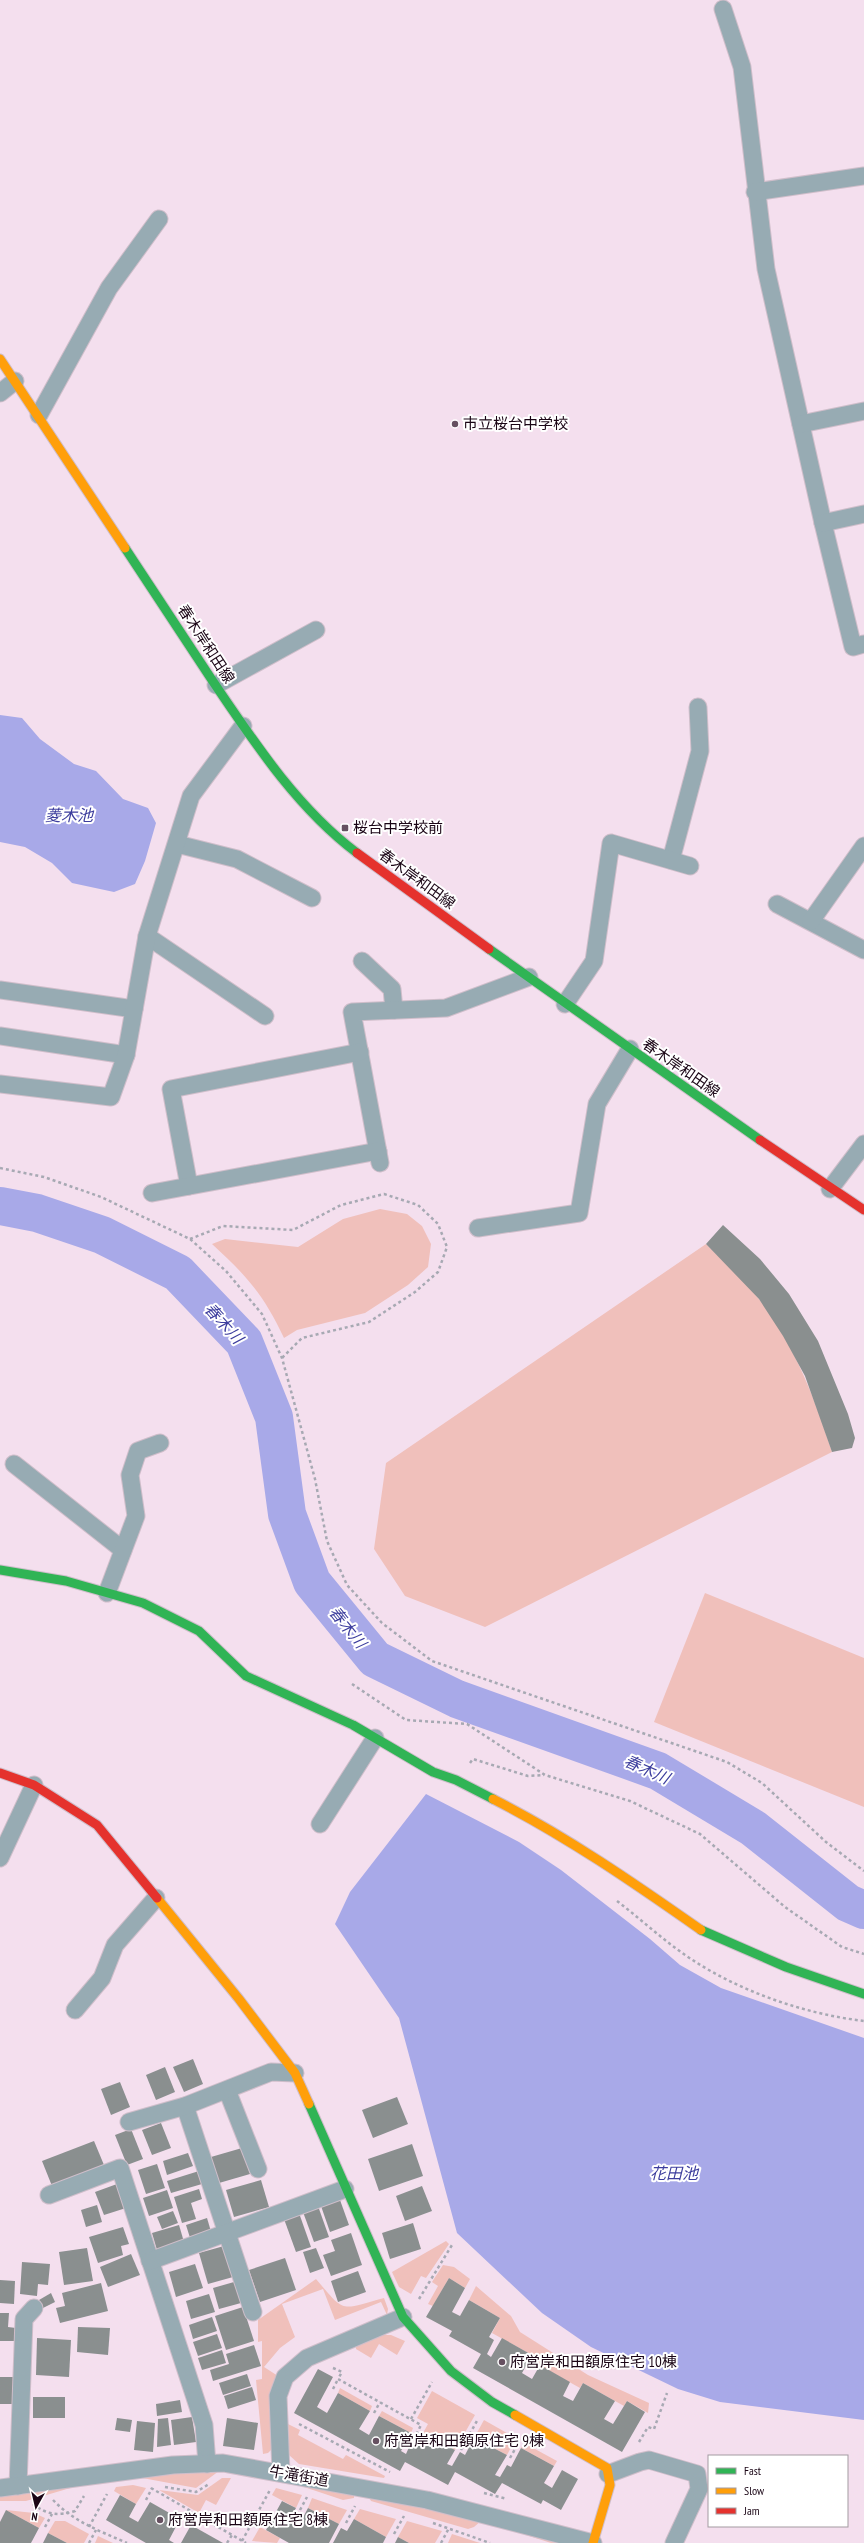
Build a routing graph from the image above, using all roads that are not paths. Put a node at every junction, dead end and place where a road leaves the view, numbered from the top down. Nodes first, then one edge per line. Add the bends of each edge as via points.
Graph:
1 (723, 9) dead end
2 (864, 176) edge
3 (755, 192) junction
4 (159, 218) dead end
5 (0, 359) edge
6 (15, 381) junction
7 (0, 393) edge
8 (864, 411) edge
9 (39, 415) junction
10 (801, 424) junction
11 (864, 514) edge
12 (823, 523) junction
13 (316, 630) dead end
14 (864, 644) edge
15 (216, 685) junction
16 (698, 707) dead end
17 (243, 726) junction
18 (177, 844) junction
19 (864, 846) edge
20 (671, 860) junction
21 (690, 866) dead end
22 (312, 898) dead end
23 (777, 904) dead end
24 (811, 922) junction
25 (147, 936) junction
26 (864, 950) edge
27 (362, 961) dead end
28 (529, 977) junction
29 (0, 990) edge
30 (565, 1004) junction
31 (134, 1009) junction
32 (394, 1010) junction
33 (265, 1016) dead end
34 (0, 1036) edge
35 (630, 1049) junction
36 (360, 1052) junction
37 (126, 1055) junction
38 (0, 1084) edge
39 (864, 1144) edge
40 (189, 1186) junction
41 (830, 1189) junction
42 (152, 1193) dead end
43 (864, 1210) edge
44 (478, 1228) dead end
45 (160, 1444) dead end
46 (14, 1464) dead end
47 (123, 1550) junction
48 (0, 1570) edge
49 (107, 1593) junction
50 (375, 1738) junction
51 (0, 1773) edge
52 (34, 1785) junction
53 (320, 1824) dead end
54 (0, 1858) edge
55 (156, 1898) junction
56 (864, 1994) edge
57 (76, 2010) dead end
58 (294, 2073) junction
59 (227, 2090) junction
60 (184, 2106) junction
61 (129, 2122) dead end
62 (258, 2169) dead end
63 (345, 2189) junction
64 (50, 2195) dead end
65 (226, 2233) junction
66 (150, 2261) junction
67 (34, 2308) dead end
68 (253, 2312) dead end
69 (403, 2317) junction
70 (207, 2464) junction
71 (281, 2473) junction
72 (608, 2474) junction
73 (18, 2486) junction
74 (0, 2488) edge
75 (593, 2543) edge
76 (674, 2543) edge

1 - 3 street via 742,67
2 - 3 street
3 - 10 street via 766,269
4 - 9 street via 109,288
5 - 6 street, 春木岸和田線
6 - 7 street
6 - 9 street, 春木岸和田線
8 - 10 street
9 - 15 street, 春木岸和田線
10 - 12 street
11 - 12 street
12 - 14 street via 854,647
13 - 15 street
15 - 17 street, 春木岸和田線
16 - 20 street via 700,751
17 - 18 street via 191,796
17 - 28 street, 春木岸和田線 via 304,805 337,838
18 - 22 street via 237,859
18 - 25 street
19 - 24 street
20 - 21 street
20 - 30 street via 611,843 594,961
23 - 24 street
24 - 26 street
25 - 31 street
25 - 33 street
27 - 32 street via 392,989
28 - 30 street, 春木岸和田線
28 - 32 street via 446,1008
29 - 31 street
30 - 35 street, 春木岸和田線
31 - 37 street
32 - 36 street via 352,1012
34 - 37 street
35 - 41 street, 春木岸和田線
35 - 44 street via 597,1104 579,1212
36 - 40 street via 171,1089
36 - 40 street via 379,1157
37 - 38 street via 111,1098
39 - 41 street
40 - 42 street
41 - 43 street, 春木岸和田線
45 - 47 street via 138,1451 130,1476 136,1516
46 - 47 street
47 - 49 street
48 - 49 street via 66,1581
49 - 50 street via 143,1603 199,1631 246,1676
50 - 53 street
50 - 56 street via 433,1772 456,1780 523,1814 639,1887 706,1934 786,1967
51 - 52 street
52 - 54 street
52 - 55 street via 97,1825
55 - 57 street via 115,1945 102,1978
55 - 58 street via 239,1999
58 - 59 street via 270,2072
58 - 63 street
59 - 60 street
59 - 62 street
60 - 61 street
60 - 65 street
63 - 65 street
63 - 69 street
64 - 66 street via 120,2168
65 - 66 street
65 - 68 street
66 - 70 street via 204,2425
67 - 73 street via 24,2319
69 - 71 street via 312,2356 298,2364 285,2377 278,2396
69 - 72 street via 451,2371 492,2402 607,2468
70 - 71 street, 牛滝街道 via 223,2463
70 - 73 street, 牛滝街道 via 173,2465
71 - 75 street, 牛滝街道 via 427,2500
72 - 75 street via 610,2485
72 - 76 street via 649,2460 697,2474 699,2489
73 - 74 street, 牛滝街道

